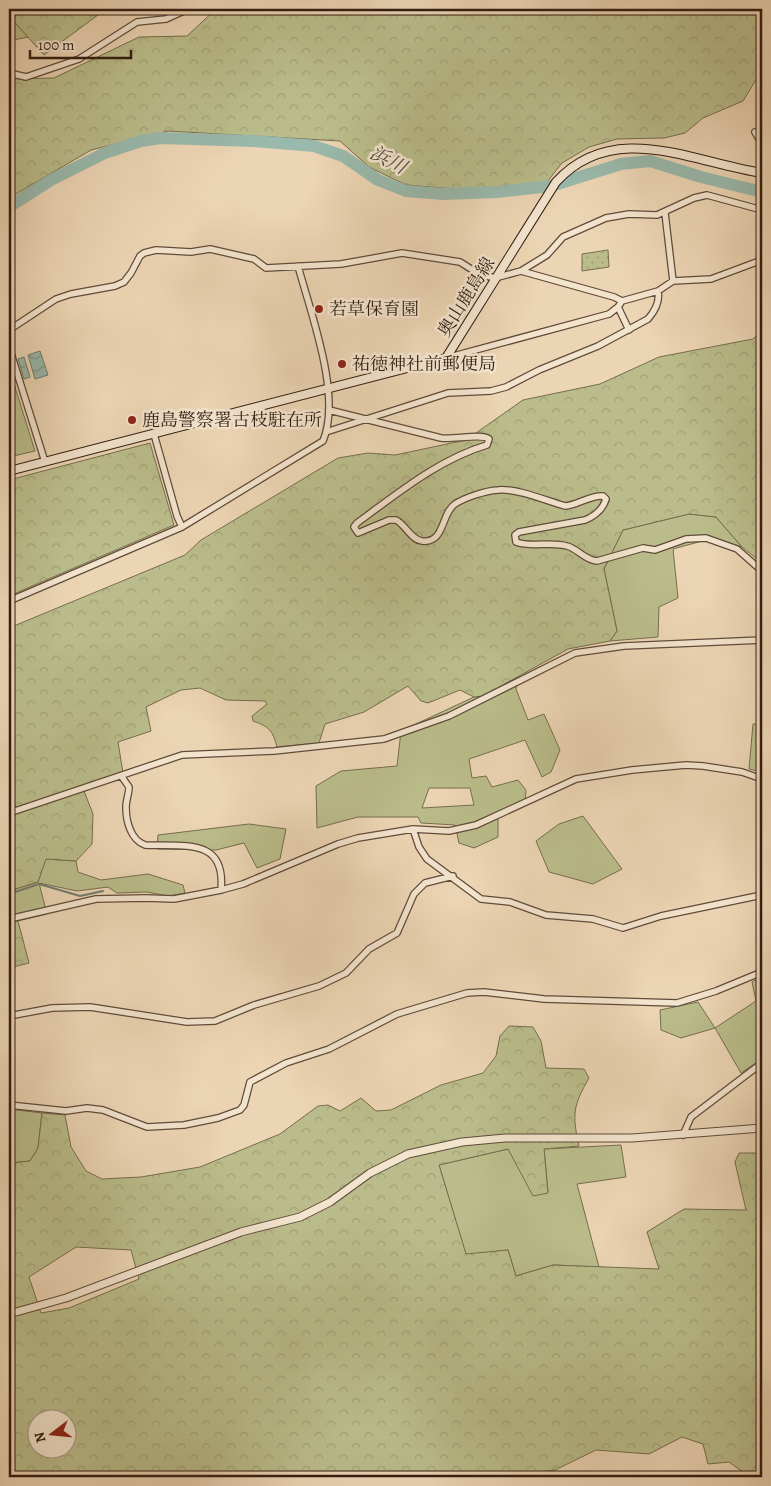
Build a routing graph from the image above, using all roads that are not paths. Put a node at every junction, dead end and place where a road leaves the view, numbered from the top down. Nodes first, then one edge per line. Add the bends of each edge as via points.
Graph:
1 (188, 9) edge
2 (9, 73) edge
3 (755, 132) dead end
4 (762, 144) edge
5 (762, 173) edge
6 (762, 210) edge
7 (665, 213) junction
8 (762, 260) edge
9 (298, 266) junction
10 (521, 271) junction
11 (495, 278) junction
12 (673, 282) junction
13 (658, 291) junction
14 (622, 301) junction
15 (618, 307) junction
16 (9, 330) edge
17 (629, 330) junction
18 (9, 347) edge
19 (446, 358) junction
20 (329, 388) junction
21 (329, 410) junction
22 (367, 418) junction
23 (326, 432) junction
24 (154, 434) junction
25 (45, 462) junction
26 (9, 471) edge
27 (182, 527) junction
28 (762, 571) edge
29 (9, 601) edge
30 (762, 640) edge
31 (122, 777) junction
32 (762, 780) edge
33 (9, 813) edge
34 (413, 830) junction
35 (453, 876) junction
36 (221, 890) junction
37 (762, 895) edge
38 (9, 918) edge
39 (762, 972) edge
40 (9, 1016) edge
41 (762, 1063) edge
42 (9, 1105) edge
43 (762, 1128) edge
44 (683, 1135) junction
45 (9, 1314) edge

1 - 2 street via 166,18 137,22 79,59 26,77
3 - 4 street
5 - 11 main road, 奥山鹿島線 via 651,149 609,150 579,162 556,182
6 - 7 street via 708,195 694,198
7 - 10 street via 620,215 574,231 547,255
7 - 12 street
8 - 12 street via 711,279
9 - 11 street via 341,264 402,253 460,262 479,274
9 - 16 street via 266,268 254,259 210,249 144,252 124,282 56,299
9 - 20 street
10 - 11 street
10 - 14 street
11 - 19 main road, 奥山鹿島線
12 - 13 street
13 - 14 street
13 - 17 street via 653,314
14 - 15 street
15 - 17 street
15 - 19 street via 609,314
17 - 22 street via 506,387 448,394
18 - 25 street
19 - 20 main road, 奥山鹿島線
20 - 21 street
20 - 24 main road, 奥山鹿島線
21 - 22 street
21 - 23 street
22 - 23 street
22 - 28 street via 441,438 487,436 490,442 410,484 357,523 354,526 358,533 396,520 416,539 430,540 438,535 455,504 499,490 565,506 575,506 603,496 606,499 604,505 594,516 519,532 515,535 516,542 564,545 576,549 590,561 597,561 643,548 655,550 686,539 706,538 737,549
23 - 27 street via 322,441
24 - 25 main road, 奥山鹿島線
24 - 27 street
25 - 26 main road, 奥山鹿島線
27 - 29 street
30 - 31 street via 585,650 565,656 449,716 399,735 274,751 182,755 166,758
31 - 33 street
31 - 36 street via 129,787 126,806 137,842 200,848 210,852 218,861 222,874
32 - 34 street via 742,772 704,766 632,770 576,780 476,825 448,831
34 - 35 street via 427,859
34 - 36 street via 338,844
35 - 37 street via 481,899 510,902 546,915 593,919 618,928
35 - 40 street via 425,883 414,894 397,933 369,950 346,973 319,986 254,1005 214,1021 187,1022 90,1008 52,1008
36 - 38 street via 174,900 96,899
39 - 42 street via 677,1003 467,993 397,1014 328,1049 286,1063 250,1082 240,1110 184,1125 147,1127 103,1110 66,1111
41 - 44 street via 691,1117
43 - 44 street
44 - 45 street via 505,1138 462,1142 408,1154 370,1173 330,1202 300,1217 241,1232 66,1298

